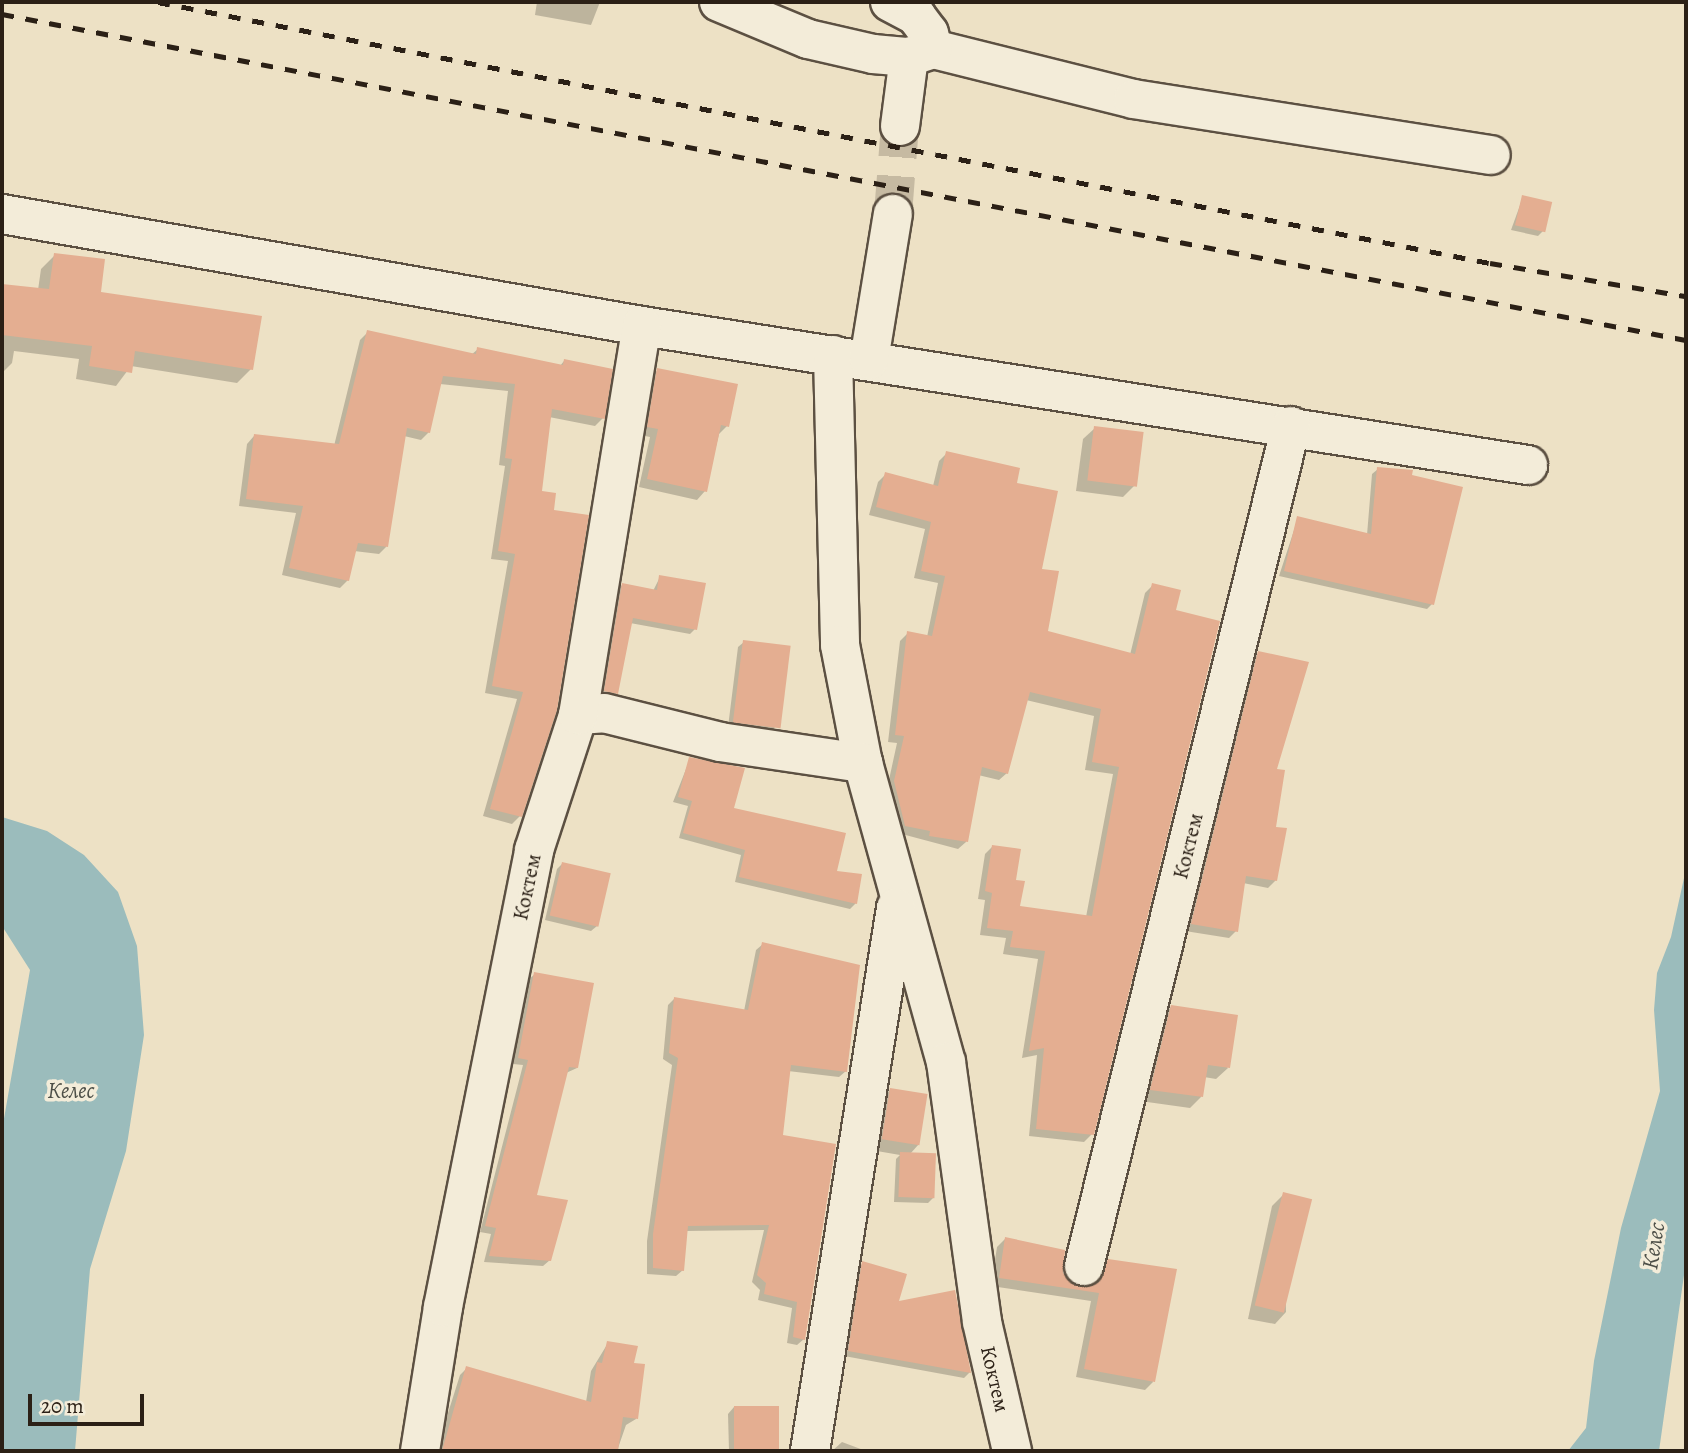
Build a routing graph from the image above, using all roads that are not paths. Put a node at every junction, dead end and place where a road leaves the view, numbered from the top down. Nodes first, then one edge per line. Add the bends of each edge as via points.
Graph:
1 (719, 2) edge
2 (890, 2) edge
3 (921, 53) junction
4 (901, 125) tunnel mouth
5 (1491, 155) dead end
6 (2, 214) edge
7 (893, 214) tunnel mouth
8 (642, 326) junction
9 (851, 358) junction
10 (1291, 426) junction
11 (1528, 465) dead end
12 (578, 715) junction
13 (863, 763) junction
14 (898, 895) junction
15 (1084, 1266) dead end
16 (420, 1451) edge
17 (810, 1451) edge
18 (1012, 1451) edge

1 - 3 street via 808,39
2 - 3 street via 916,16 929,33
3 - 4 street
3 - 5 street via 1133,99
6 - 8 street
7 - 9 street, Коктем
8 - 9 street
8 - 12 street, Коктем
9 - 10 street
9 - 13 street, Коктем via 840,645
10 - 11 street
10 - 15 street, Коктем
12 - 13 street via 604,713 720,742
12 - 16 street, Коктем via 534,850 443,1307
13 - 14 street, Коктем
14 - 17 street, Коктем
14 - 18 street, Коктем via 946,1062 982,1322

